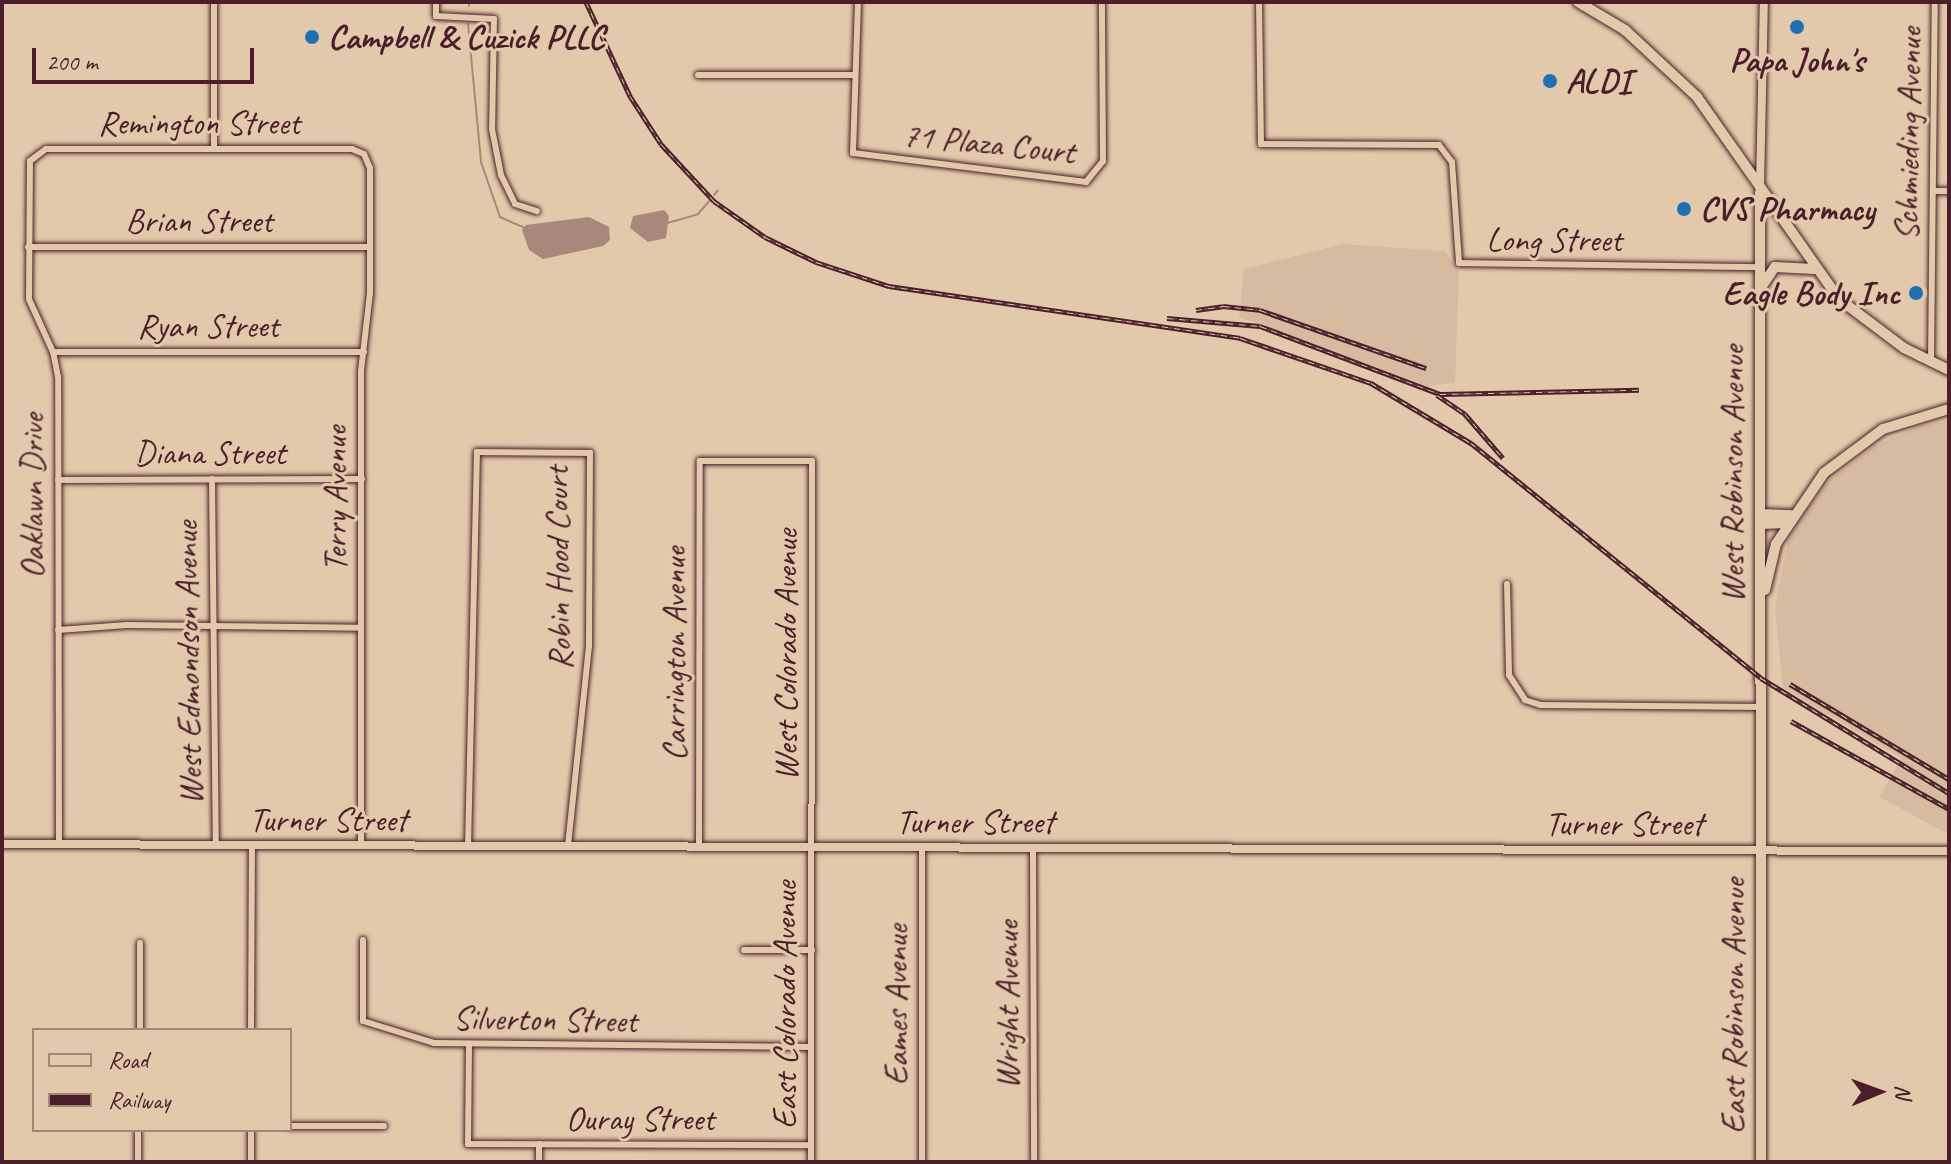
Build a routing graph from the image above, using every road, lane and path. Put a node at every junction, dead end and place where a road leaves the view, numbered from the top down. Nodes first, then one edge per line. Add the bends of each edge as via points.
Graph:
1 (214, 2) edge
2 (436, 2) edge
3 (858, 2) edge
4 (1102, 2) edge
5 (1259, 2) edge
6 (1578, 2) edge
7 (1764, 2) edge
8 (1935, 2) edge
9 (698, 75) dead end
10 (855, 75) junction
11 (214, 149) junction
12 (34, 154) joint
13 (364, 154) joint
14 (1933, 191) junction
15 (1949, 191) edge
16 (1760, 192) junction
17 (537, 211) dead end
18 (28, 247) junction
19 (370, 247) junction
20 (1759, 267) junction
21 (1814, 269) junction
22 (1759, 300) junction
23 (53, 352) junction
24 (364, 352) junction
25 (1931, 362) junction
26 (1949, 370) edge
27 (1949, 409) edge
28 (812, 461) joint
29 (212, 479) junction
30 (362, 479) junction
31 (58, 480) junction
32 (1760, 519) junction
33 (1790, 519) junction
34 (1507, 584) dead end
35 (1760, 611) junction
36 (214, 627) junction
37 (361, 628) junction
38 (58, 630) junction
39 (1761, 707) junction
40 (2, 844) edge
41 (59, 845) junction
42 (216, 846) junction
43 (252, 846) junction
44 (361, 846) junction
45 (468, 847) junction
46 (568, 847) junction
47 (1033, 847) junction
48 (699, 848) junction
49 (812, 848) junction
50 (922, 848) junction
51 (1761, 851) junction
52 (1949, 851) edge
53 (363, 940) dead end
54 (140, 943) dead end
55 (744, 950) dead end
56 (812, 950) junction
57 (140, 1028) edge
58 (251, 1028) edge
59 (469, 1046) junction
60 (811, 1047) junction
61 (292, 1126) edge
62 (384, 1126) dead end
63 (138, 1132) edge
64 (251, 1132) edge
65 (539, 1144) junction
66 (811, 1145) junction
67 (138, 1162) edge
68 (251, 1162) edge
69 (539, 1162) edge
70 (811, 1162) edge
71 (922, 1162) edge
72 (1034, 1162) edge
73 (1761, 1162) edge

1 - 11 street
2 - 17 street via 436,16 494,19 492,129 501,175 515,204
3 - 10 street, 71 Plaza Court
4 - 10 street, 71 Plaza Court via 1103,161 1086,182 853,153
5 - 20 street, Long Street via 1261,144 1439,145 1452,162 1455,252 1463,265
6 - 16 highway via 1661,59 1697,97
7 - 16 street, West Robinson Avenue
8 - 14 street, Schmieding Avenue
9 - 10 street
11 - 12 street, Remington Street via 46,149
11 - 13 street, Remington Street via 352,149
12 - 18 street, Oaklawn Drive via 28,168
13 - 19 street, Terry Avenue via 370,168
14 - 15 street
14 - 25 street, Schmieding Avenue
16 - 20 highway, West Robinson Avenue
16 - 21 highway
18 - 19 street, Brian Street
18 - 23 street, Oaklawn Drive via 29,299
19 - 24 street, Terry Avenue
20 - 22 highway, West Robinson Avenue
21 - 22 highway via 1775,267 1763,282
21 - 25 highway via 1851,308
22 - 32 highway, West Robinson Avenue
23 - 24 street, Ryan Street
23 - 31 street, Oaklawn Drive
24 - 30 street, Terry Avenue
25 - 26 highway
27 - 33 highway via 1903,420 1860,441 1824,473
28 - 48 street, Carrington Avenue via 700,461
28 - 49 street, West Colorado Avenue
29 - 30 street, Diana Street
29 - 31 street, Diana Street
29 - 36 street, West Edmondson Avenue
30 - 37 street, Terry Avenue
31 - 38 street, Oaklawn Drive
32 - 33 highway
32 - 35 highway, West Robinson Avenue
33 - 35 highway via 1776,544
34 - 39 street via 1509,675 1525,700 1540,705
35 - 39 highway, West Robinson Avenue
36 - 37 street
36 - 38 street
36 - 42 street, West Edmondson Avenue
37 - 44 street, Terry Avenue
38 - 41 street, Oaklawn Drive
39 - 51 highway, West Robinson Avenue
40 - 41 street, Turner Street
41 - 42 street, Turner Street
42 - 43 street, Turner Street
43 - 44 street, Turner Street
43 - 58 street
44 - 45 street, Turner Street
45 - 46 street, Turner Street
45 - 46 street, Robin Hood Court via 477,452 590,453 589,646
46 - 48 street, Turner Street
47 - 50 street, Turner Street
47 - 51 street, Turner Street
47 - 72 street, Wright Avenue
48 - 49 street, Turner Street
49 - 50 street, Turner Street
49 - 56 street, East Colorado Avenue
50 - 71 street, Eames Avenue
51 - 52 street, Turner Street
51 - 73 highway, East Robinson Avenue
53 - 59 street, Silverton Street via 363,1021 434,1043
54 - 57 street
55 - 56 street
56 - 60 street, East Colorado Avenue
59 - 60 street, Silverton Street
59 - 65 street, Ouray Street via 468,1144
60 - 66 street, East Colorado Avenue
61 - 62 street
63 - 67 street
64 - 68 street
65 - 66 street, Ouray Street
65 - 69 street
66 - 70 street, East Colorado Avenue

